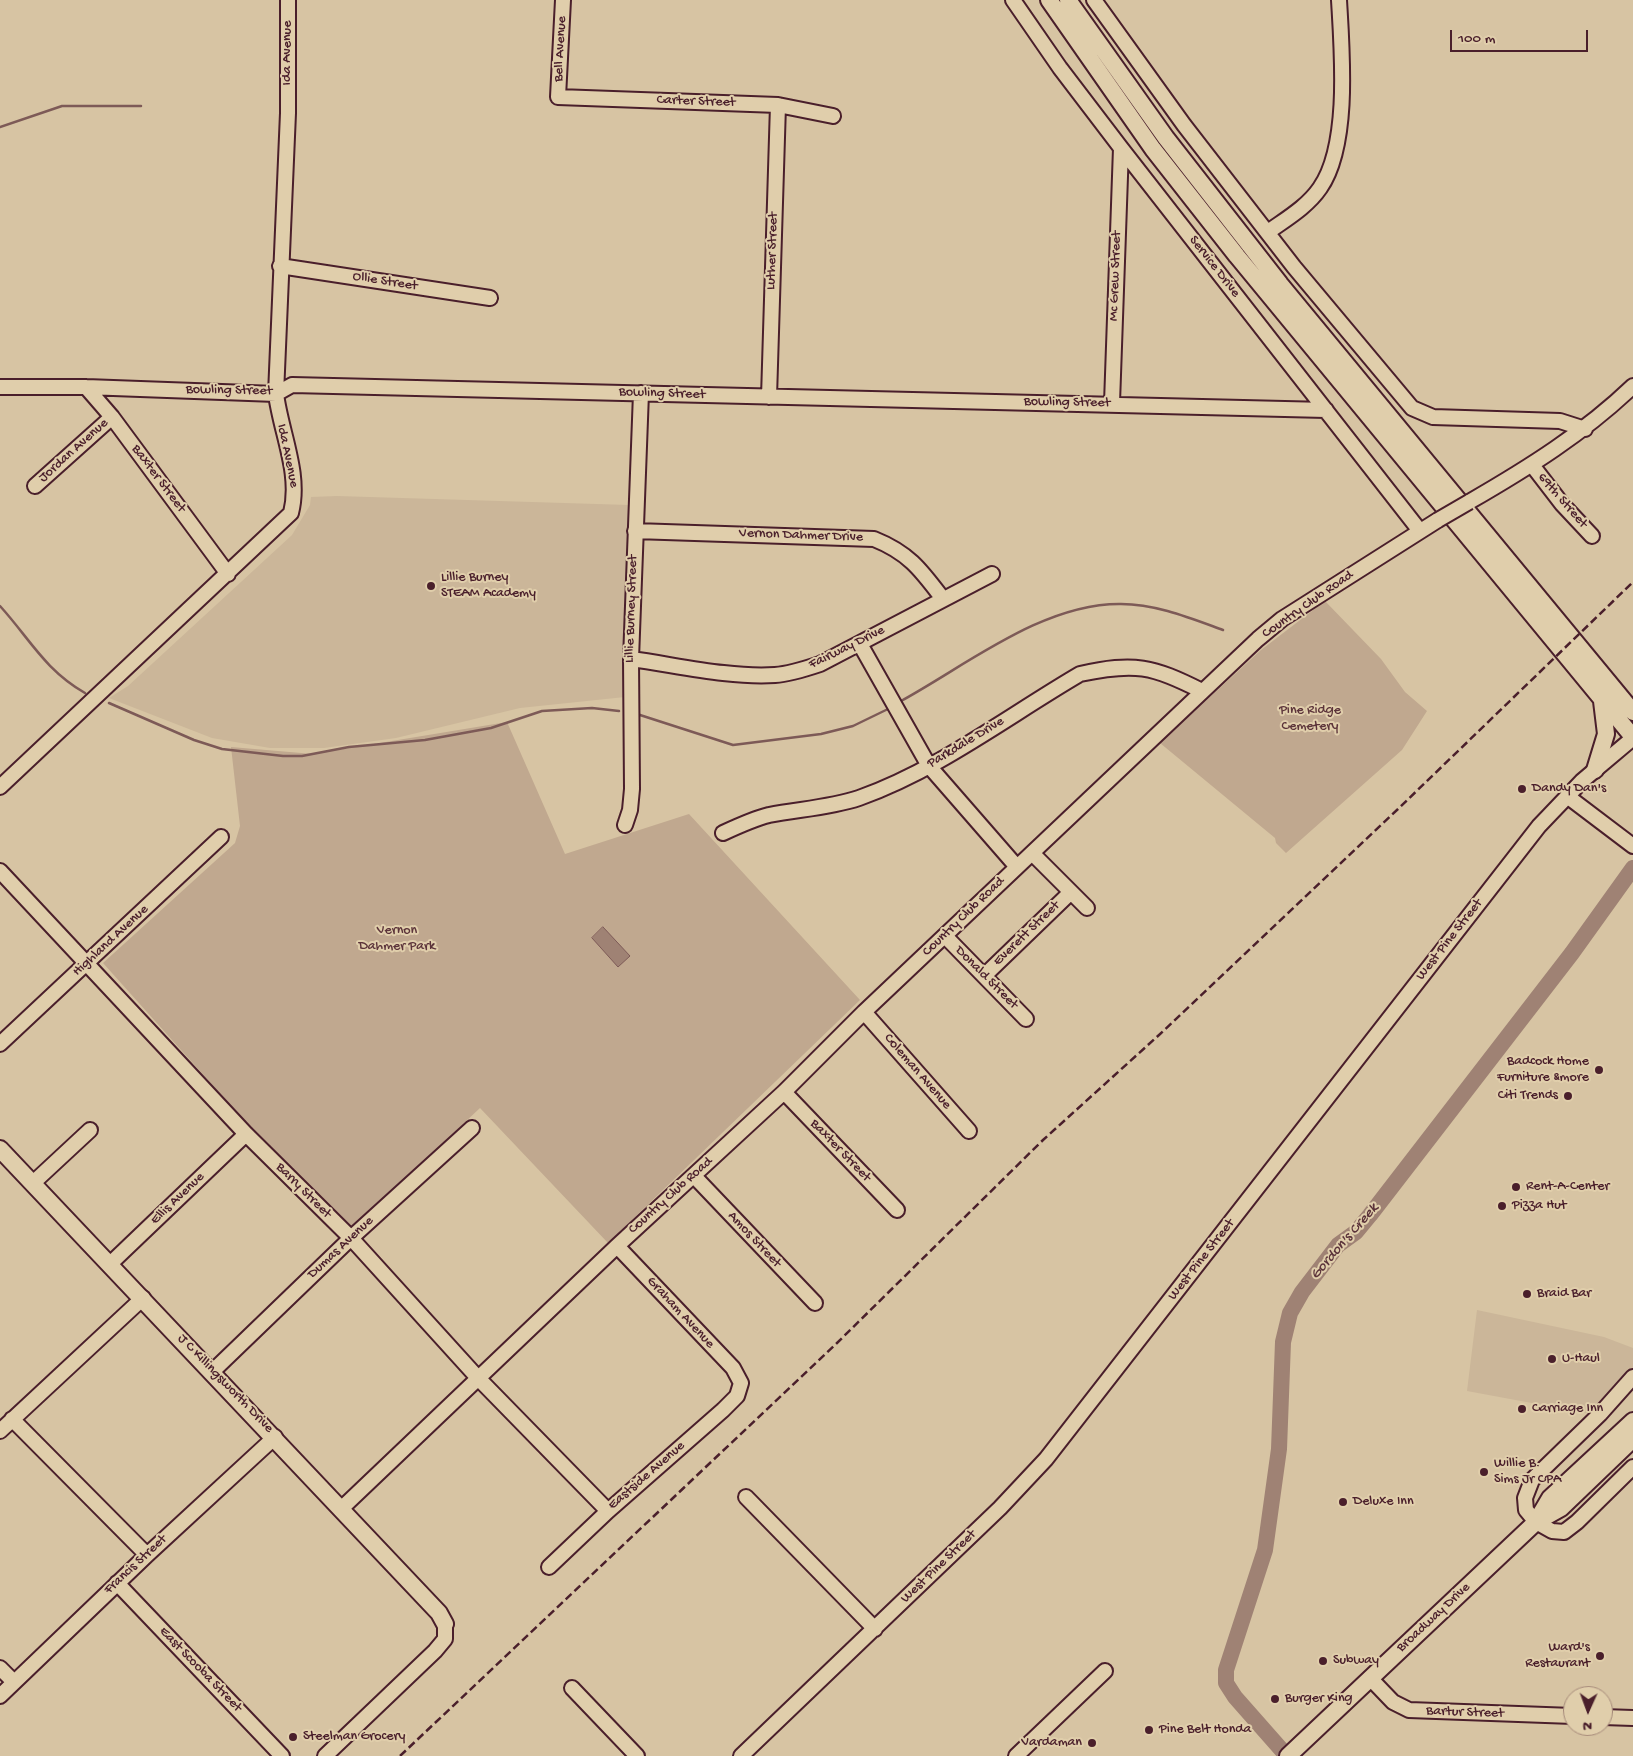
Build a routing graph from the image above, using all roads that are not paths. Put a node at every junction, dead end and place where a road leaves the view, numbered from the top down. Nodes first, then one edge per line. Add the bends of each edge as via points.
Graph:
1 (288, 0) edge
2 (563, 0) edge
3 (1013, 0) edge
4 (1049, 0) edge
5 (1068, 0) edge
6 (1094, 0) edge
7 (1338, 0) edge
8 (558, 97) joint
9 (778, 105) junction
10 (832, 116) dead end
11 (1184, 125) junction
12 (1159, 144) junction
13 (1121, 148) junction
14 (1268, 232) junction
15 (280, 266) junction
16 (490, 298) dead end
17 (1633, 386) edge
18 (0, 387) edge
19 (86, 387) junction
20 (641, 393) junction
21 (276, 394) junction
22 (769, 397) junction
23 (1112, 403) junction
24 (1326, 410) junction
25 (112, 417) junction
26 (1585, 429) junction
27 (1532, 465) junction
28 (35, 486) dead end
29 (634, 531) junction
30 (1420, 531) junction
31 (1592, 536) dead end
32 (228, 574) junction
33 (992, 574) dead end
34 (943, 599) junction
35 (860, 644) junction
36 (631, 659) junction
37 (1202, 691) junction
38 (1601, 698) junction
39 (1633, 712) edge
40 (1633, 738) edge
41 (929, 766) junction
42 (1595, 770) junction
43 (0, 787) edge
44 (1567, 796) junction
45 (625, 825) dead end
46 (723, 832) dead end
47 (221, 837) dead end
48 (1633, 846) edge
49 (1032, 852) junction
50 (1017, 866) junction
51 (0, 871) edge
52 (1070, 893) junction
53 (1087, 908) dead end
54 (945, 936) junction
55 (87, 963) junction
56 (984, 976) junction
57 (864, 1012) junction
58 (1026, 1019) dead end
59 (0, 1044) edge
60 (784, 1092) junction
61 (472, 1128) dead end
62 (90, 1130) dead end
63 (969, 1131) dead end
64 (246, 1134) junction
65 (0, 1149) edge
66 (694, 1176) junction
67 (33, 1183) junction
68 (897, 1210) dead end
69 (351, 1238) junction
70 (617, 1246) junction
71 (110, 1264) junction
72 (143, 1298) junction
73 (815, 1303) dead end
74 (213, 1371) junction
75 (478, 1378) junction
76 (1633, 1378) edge
77 (741, 1383) joint
78 (1633, 1421) edge
79 (5, 1423) edge
80 (275, 1436) junction
81 (1633, 1439) edge
82 (1633, 1467) edge
83 (746, 1497) dead end
84 (342, 1508) junction
85 (608, 1511) junction
86 (1536, 1522) junction
87 (147, 1555) junction
88 (549, 1567) dead end
89 (117, 1583) junction
90 (445, 1624) joint
91 (875, 1629) junction
92 (0, 1668) edge
93 (1106, 1671) dead end
94 (1370, 1678) junction
95 (14, 1682) junction
96 (572, 1688) dead end
97 (0, 1696) edge
98 (1563, 1716) edge
99 (1613, 1717) edge
100 (1633, 1718) edge
101 (1293, 1751) edge
102 (282, 1756) edge
103 (325, 1756) edge
104 (637, 1756) edge
105 (742, 1756) edge
106 (1016, 1756) edge

1 - 15 street, Ida Avenue via 288,113
2 - 8 street, Bell Avenue
3 - 13 street, Service Drive
4 - 12 main road
5 - 12 main road
6 - 11 street
7 - 14 street via 1340,94 1338,145 1334,160 1329,175 1308,203
8 - 9 street, Carter Street
9 - 10 street, Carter Street
9 - 22 street, Luther Street
11 - 12 street
11 - 14 street
12 - 38 main road via 1237,256
12 - 39 main road via 1280,284
13 - 23 street, Mc Grew Street
13 - 24 street, Service Drive
14 - 26 street via 1400,395 1419,412 1433,417 1560,421
15 - 16 street, Ollie Street
15 - 21 street, Ida Avenue
17 - 26 street, Country Club Road
18 - 19 street, Bowling Street
19 - 21 street, Bowling Street
19 - 25 street, Baxter Street
20 - 21 street, Bowling Street via 292,385
20 - 22 street, Bowling Street
20 - 29 street, Lillie Burney Street
21 - 32 street, Ida Avenue via 294,476 294,502 286,520
22 - 23 street, Bowling Street
23 - 24 street, Bowling Street
24 - 30 street, Service Drive
25 - 28 street, Jordan Avenue
25 - 32 street, Baxter Street
26 - 27 street, Country Club Road
27 - 30 street, Country Club Road, bridge
27 - 31 street, 69th Street
29 - 34 street, Vernon Dahmer Drive via 874,539 915,563
29 - 36 street, Lillie Burney Street
30 - 37 street, Country Club Road via 1282,619
32 - 43 street, Ida Avenue
33 - 34 street, Fairway Drive
34 - 35 street, Fairway Drive
35 - 36 street, Fairway Drive via 820,664 777,675 754,675
35 - 41 street
36 - 45 street, Lillie Burney Street via 632,789
37 - 41 street, Parkdale Drive via 1152,669 1106,668 1080,674
37 - 49 street, Country Club Road
38 - 40 main road
38 - 42 main road via 1606,734
40 - 42 street, West Pine Street
41 - 46 street, Parkdale Drive via 859,798 768,816
41 - 50 street
42 - 44 street, West Pine Street
44 - 48 street
44 - 91 street, West Pine Street via 1513,859 1046,1459
47 - 55 street, Highland Avenue
49 - 50 street, Country Club Road
49 - 52 street, Everett Street
50 - 54 street, Country Club Road
51 - 55 street, Barry Street
52 - 53 street, Everett Street
52 - 56 street, Everett Street
54 - 56 street, Donald Street
54 - 57 street, Country Club Road
55 - 59 street, Highland Avenue
55 - 64 street, Barry Street
56 - 58 street, Donald Street
57 - 60 street, Country Club Road
57 - 63 street, Coleman Avenue
60 - 66 street, Country Club Road
60 - 68 street, Baxter Street
61 - 69 street, Dumas Avenue
62 - 67 street
64 - 69 street, Barry Street
64 - 71 street, Ellis Avenue
65 - 67 main road, J C Killingsworth Drive
66 - 70 street, Country Club Road
66 - 73 street, Amos Street
67 - 71 main road, J C Killingsworth Drive
69 - 74 street, Dumas Avenue
69 - 75 street, Barry Street
70 - 75 street, Country Club Road
70 - 77 street, Graham Avenue via 733,1368
71 - 72 main road, J C Killingsworth Drive
72 - 74 main road, J C Killingsworth Drive
72 - 79 street
74 - 80 main road, J C Killingsworth Drive
75 - 84 street, Country Club Road
75 - 85 street, Barry Street
76 - 86 street via 1532,1480 1525,1498 1526,1510
77 - 85 street, Eastside Avenue via 737,1396 723,1410
78 - 86 main road, Broadway Drive via 1550,1498
79 - 87 street
80 - 84 main road, J C Killingsworth Drive
80 - 87 street, Francis Street
81 - 86 main road, Broadway Drive via 1561,1508
82 - 86 street via 1564,1532 1552,1531
83 - 91 street
84 - 90 main road, J C Killingsworth Drive via 440,1613
85 - 88 street, Eastside Avenue
86 - 94 main road, Broadway Drive
87 - 89 street, Francis Street
89 - 95 street, Francis Street
89 - 102 street, East Scooba Street
90 - 103 street via 445,1639 435,1651
91 - 105 street, West Pine Street
92 - 95 street
93 - 106 street
94 - 98 street, Bartur Street via 1393,1702 1409,1710
94 - 101 main road, Broadway Drive
95 - 97 street, Francis Street
96 - 104 street
99 - 100 street

